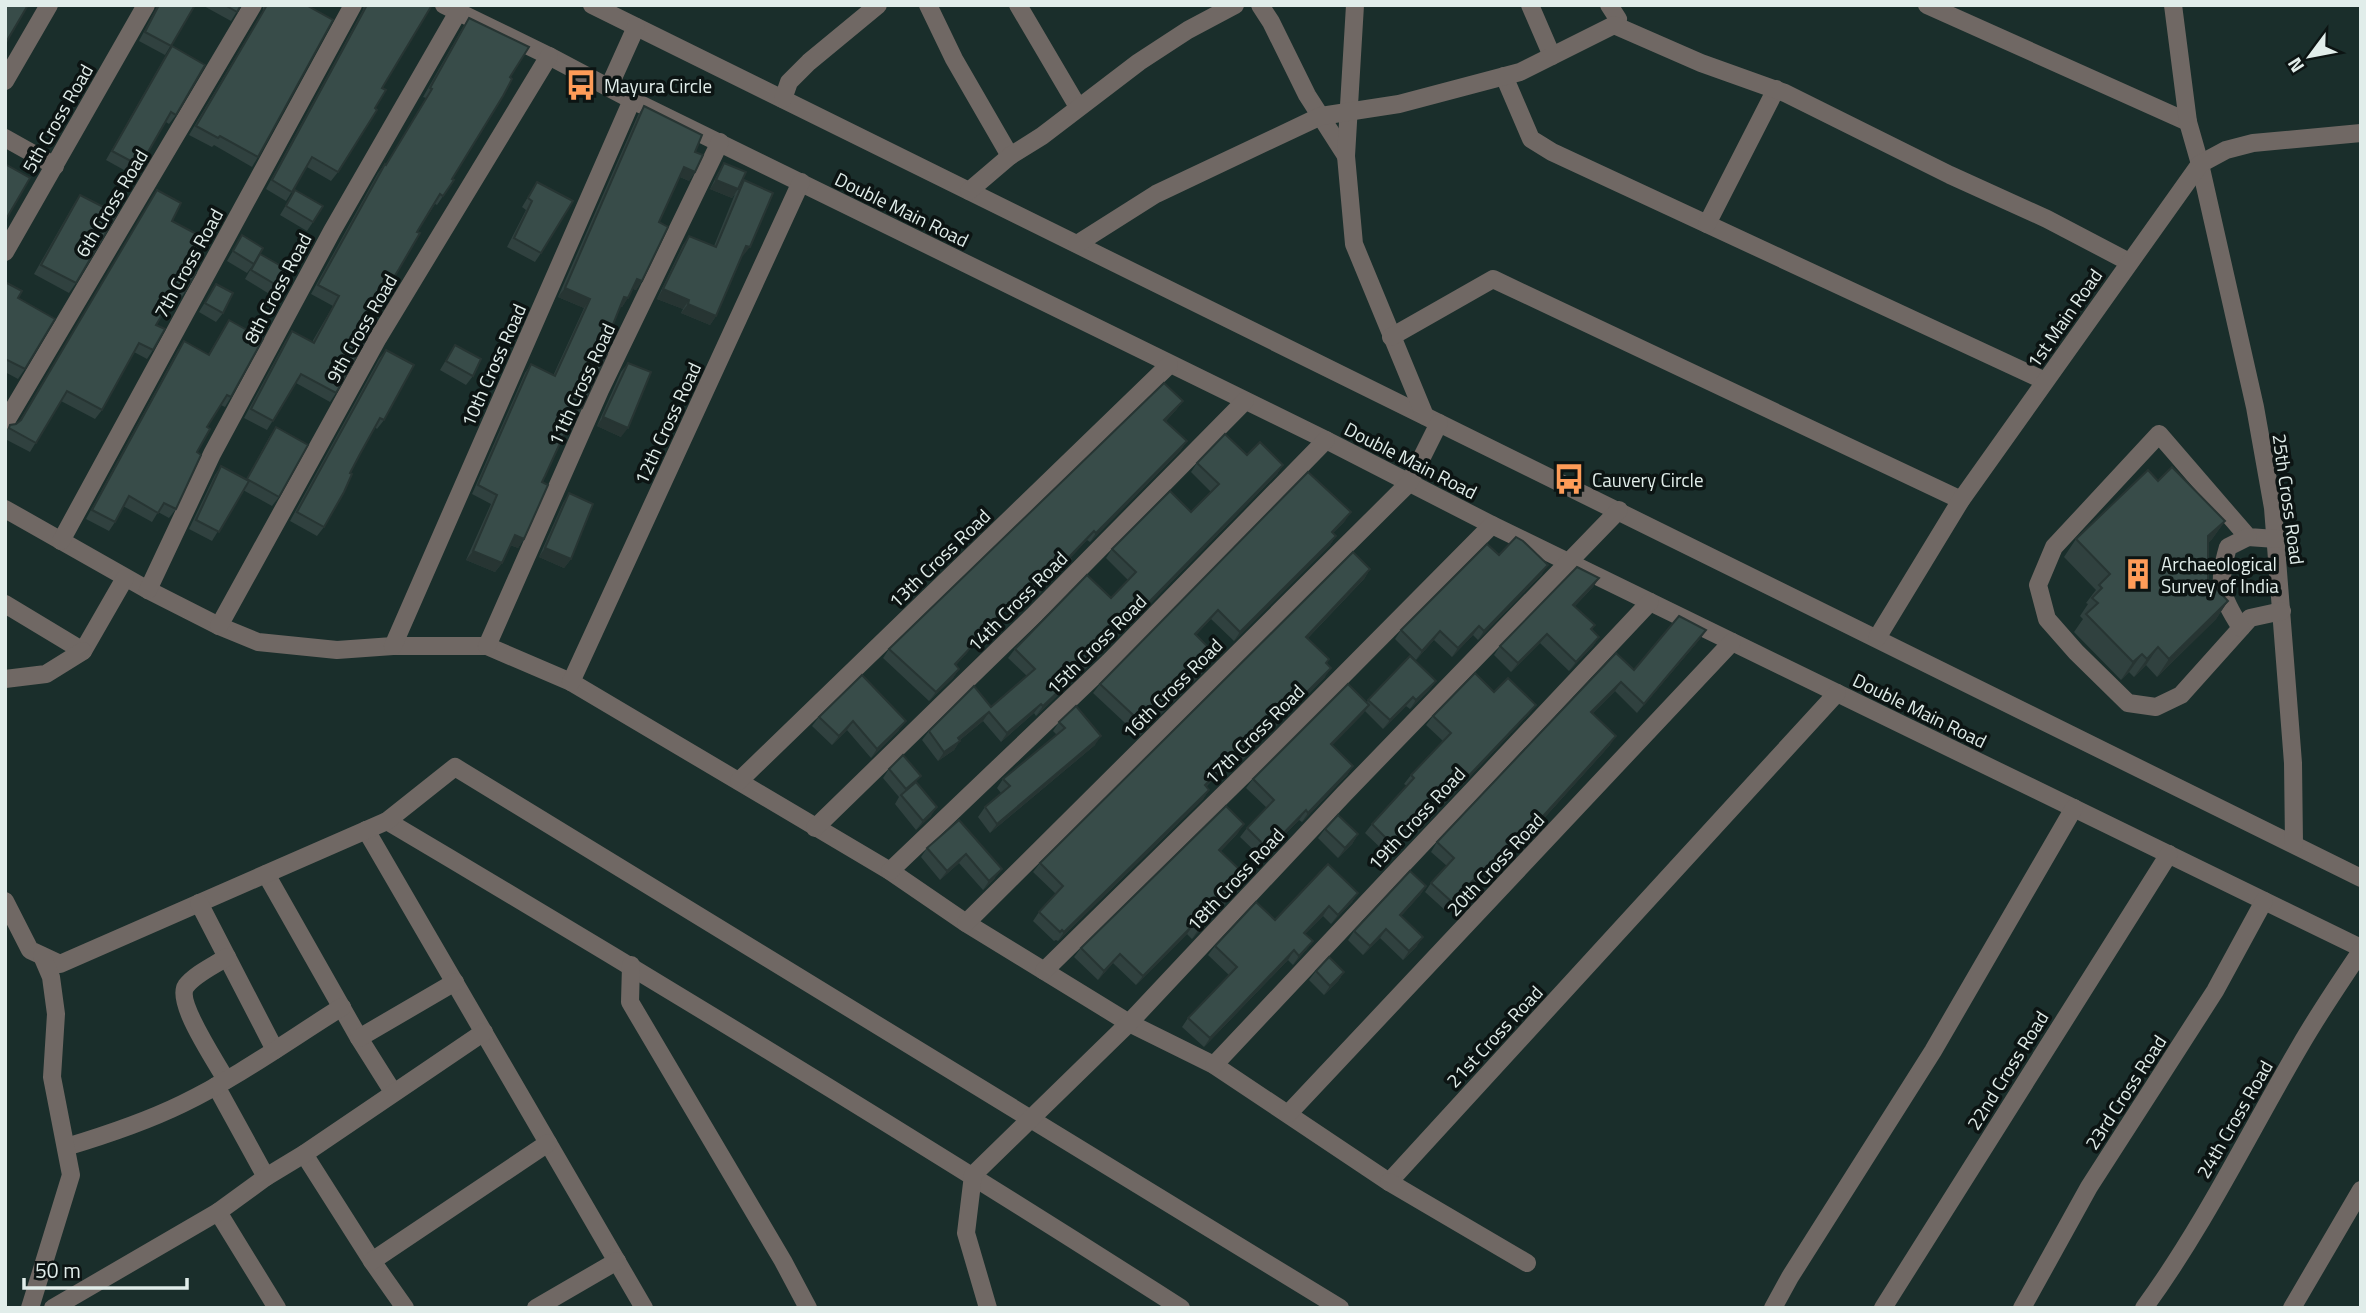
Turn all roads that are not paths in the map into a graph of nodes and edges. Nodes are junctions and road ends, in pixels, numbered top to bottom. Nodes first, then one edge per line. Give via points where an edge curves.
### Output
1 (49, 5) edge
2 (146, 5) edge
3 (253, 5) edge
4 (353, 5) edge
5 (592, 5) edge
6 (878, 5) edge
7 (928, 5) edge
8 (1018, 5) edge
9 (1235, 5) edge
10 (1260, 5) edge
11 (1355, 5) edge
12 (1530, 5) edge
13 (1609, 5) edge
14 (1927, 5) edge
15 (2173, 5) edge
16 (451, 9) edge
17 (1614, 25) junction
18 (636, 27) junction
19 (549, 56) junction
20 (1552, 56) junction
21 (1504, 76) junction
22 (5, 81) edge
23 (609, 87) junction
24 (1776, 89) junction
25 (783, 99) junction
26 (632, 100) junction
27 (1078, 107) junction
28 (1349, 113) junction
29 (1321, 116) junction
30 (2188, 122) junction
31 (2361, 133) edge
32 (5, 138) edge
33 (719, 142) junction
34 (1010, 156) junction
35 (1346, 156) junction
36 (2200, 164) junction
37 (55, 166) junction
38 (801, 182) junction
39 (969, 191) junction
40 (1707, 224) junction
41 (1077, 244) junction
42 (5, 252) edge
43 (2129, 262) junction
44 (1391, 337) junction
45 (1169, 365) junction
46 (2045, 381) junction
47 (1245, 401) junction
48 (1432, 419) junction
49 (5, 423) edge
50 (1326, 440) junction
51 (1409, 483) junction
52 (1961, 500) junction
53 (5, 509) edge
54 (1619, 510) junction
55 (1492, 525) junction
56 (2248, 537) junction
57 (2276, 539) junction
58 (61, 541) junction
59 (1569, 561) junction
60 (125, 578) junction
61 (148, 590) junction
62 (1650, 601) junction
63 (5, 604) edge
64 (2282, 611) junction
65 (219, 626) junction
66 (2241, 628) junction
67 (1877, 638) junction
68 (1732, 642) junction
69 (393, 646) junction
70 (486, 646) junction
71 (83, 651) junction
72 (5, 679) edge
73 (570, 682) junction
74 (1837, 693) junction
75 (739, 781) junction
76 (2074, 808) junction
77 (387, 821) junction
78 (815, 828) junction
79 (366, 830) junction
80 (2294, 845) junction
81 (2169, 855) junction
82 (890, 871) junction
83 (266, 874) junction
84 (2361, 878) edge
85 (5, 901) edge
86 (2264, 901) junction
87 (199, 903) junction
88 (966, 923) junction
89 (2361, 950) edge
90 (227, 957) junction
91 (631, 965) junction
92 (56, 971) junction
93 (1044, 971) junction
94 (455, 982) junction
95 (342, 1007) junction
96 (1129, 1023) junction
97 (484, 1032) junction
98 (359, 1038) junction
99 (275, 1050) junction
100 (1214, 1065) junction
101 (221, 1083) junction
102 (393, 1092) junction
103 (1288, 1114) junction
104 (1032, 1119) junction
105 (548, 1143) junction
106 (66, 1147) junction
107 (304, 1154) junction
108 (973, 1175) junction
109 (266, 1177) junction
110 (1389, 1182) junction
111 (2361, 1190) edge
112 (218, 1212) junction
113 (372, 1261) junction
114 (617, 1261) junction
115 (1527, 1263) dead end
116 (987, 1307) edge
117 (30, 1308) edge
118 (53, 1308) edge
119 (277, 1308) edge
120 (405, 1308) edge
121 (536, 1308) edge
122 (644, 1308) edge
123 (808, 1308) edge
124 (1181, 1308) edge
125 (1340, 1308) edge
126 (1773, 1308) edge
127 (1883, 1308) edge
128 (2022, 1308) edge
129 (2144, 1308) edge
130 (2291, 1308) edge

1 - 22 street
2 - 37 street, 5th Cross Road
3 - 49 street, 6th Cross Road
4 - 58 street, 7th Cross Road
5 - 18 street
6 - 25 street via 809,62 789,82
7 - 34 street
8 - 27 street
9 - 27 street via 1158,49
10 - 29 street
11 - 28 street
12 - 20 street
13 - 17 street via 1618,19
14 - 30 street
15 - 30 street, 25th Cross Road
16 - 19 street, Double Main Road
16 - 61 street, 8th Cross Road via 212,454
17 - 20 street
17 - 24 street
18 - 23 street
18 - 25 street
19 - 23 street, Double Main Road
19 - 65 street, 9th Cross Road via 378,338
20 - 21 street
21 - 28 street
21 - 40 street via 1531,139
23 - 26 street, Double Main Road
24 - 40 street
24 - 43 street
25 - 39 street
26 - 33 street, Double Main Road
26 - 69 street, 10th Cross Road
27 - 34 street
28 - 29 street
28 - 35 street
29 - 35 street
29 - 41 street via 1156,194
30 - 36 street, 25th Cross Road
31 - 36 street, 1st Main Road via 2253,143
32 - 37 street
33 - 38 street, Double Main Road
33 - 70 street, 11th Cross Road via 600,390
34 - 39 street
35 - 44 street via 1354,244
36 - 43 street, 1st Main Road
36 - 57 street, 25th Cross Road via 2255,407
37 - 42 street, 5th Cross Road
38 - 45 street, Double Main Road
38 - 73 street, 12th Cross Road
39 - 41 street
40 - 46 street
41 - 48 street
43 - 46 street, 1st Main Road
44 - 48 street
44 - 52 street via 1493,279
45 - 47 street, Double Main Road
45 - 75 street, 13th Cross Road
46 - 52 street, 1st Main Road
47 - 50 street, Double Main Road
47 - 78 street, 14th Cross Road
48 - 51 street, 16th Cross Road
48 - 54 street
50 - 51 street, Double Main Road
50 - 82 street, 15th Cross Road via 1110,662
51 - 55 street, Double Main Road
51 - 88 street, 16th Cross Road
52 - 67 street, 1st Main Road
53 - 58 street
54 - 59 street, 18th Cross Road
54 - 67 street
55 - 59 street, Double Main Road
55 - 93 street, 17th Cross Road
56 - 57 street
56 - 66 street via 2228,547 2221,570 2221,589
56 - 66 street via 2159,434 2054,547 2039,585 2047,619 2128,703 2156,707 2181,695
57 - 64 street, 25th Cross Road
58 - 60 street
59 - 62 street, Double Main Road
59 - 96 street, 18th Cross Road
60 - 61 street
60 - 71 street
61 - 65 street
62 - 68 street, Double Main Road
62 - 100 street, 19th Cross Road
63 - 71 street
64 - 66 street via 2250,618
64 - 80 street, 25th Cross Road
65 - 69 street via 257,642 337,650
67 - 80 street
68 - 74 street, Double Main Road
68 - 103 street, 20th Cross Road
69 - 70 street
70 - 73 street
71 - 72 street via 46,674
73 - 75 street
74 - 76 street, Double Main Road
74 - 110 street, 21st Cross Road
75 - 78 street
76 - 81 street, Double Main Road
76 - 126 street via 1933,1051
77 - 79 street
77 - 91 street
77 - 104 street via 455,767
78 - 82 street
79 - 83 street
79 - 94 street
80 - 84 street
81 - 86 street, Double Main Road
81 - 127 street, 22nd Cross Road
82 - 88 street
83 - 87 street
83 - 95 street
85 - 92 street via 30,950
86 - 89 street, Double Main Road
86 - 128 street, 23rd Cross Road via 2215,991 2089,1187
87 - 90 street
87 - 92 street
88 - 93 street
89 - 129 street, 24th Cross Road
90 - 99 street
90 - 101 street via 184,991
91 - 108 street
91 - 123 street via 630,1002
92 - 106 street via 52,1077
93 - 96 street
94 - 97 street
94 - 98 street
95 - 98 street
95 - 99 street
96 - 100 street
96 - 104 street, 18th Cross Road
97 - 102 street
97 - 105 street
98 - 102 street
99 - 101 street
100 - 103 street
101 - 106 street via 122,1130
101 - 109 street
102 - 107 street
103 - 110 street
104 - 108 street, 18th Cross Road
104 - 125 street
105 - 113 street
105 - 114 street
106 - 117 street via 71,1175
107 - 109 street
107 - 113 street
108 - 116 street via 966,1233
108 - 124 street
109 - 112 street
110 - 115 street
111 - 130 street
112 - 118 street
112 - 119 street
113 - 120 street
114 - 121 street
114 - 122 street

